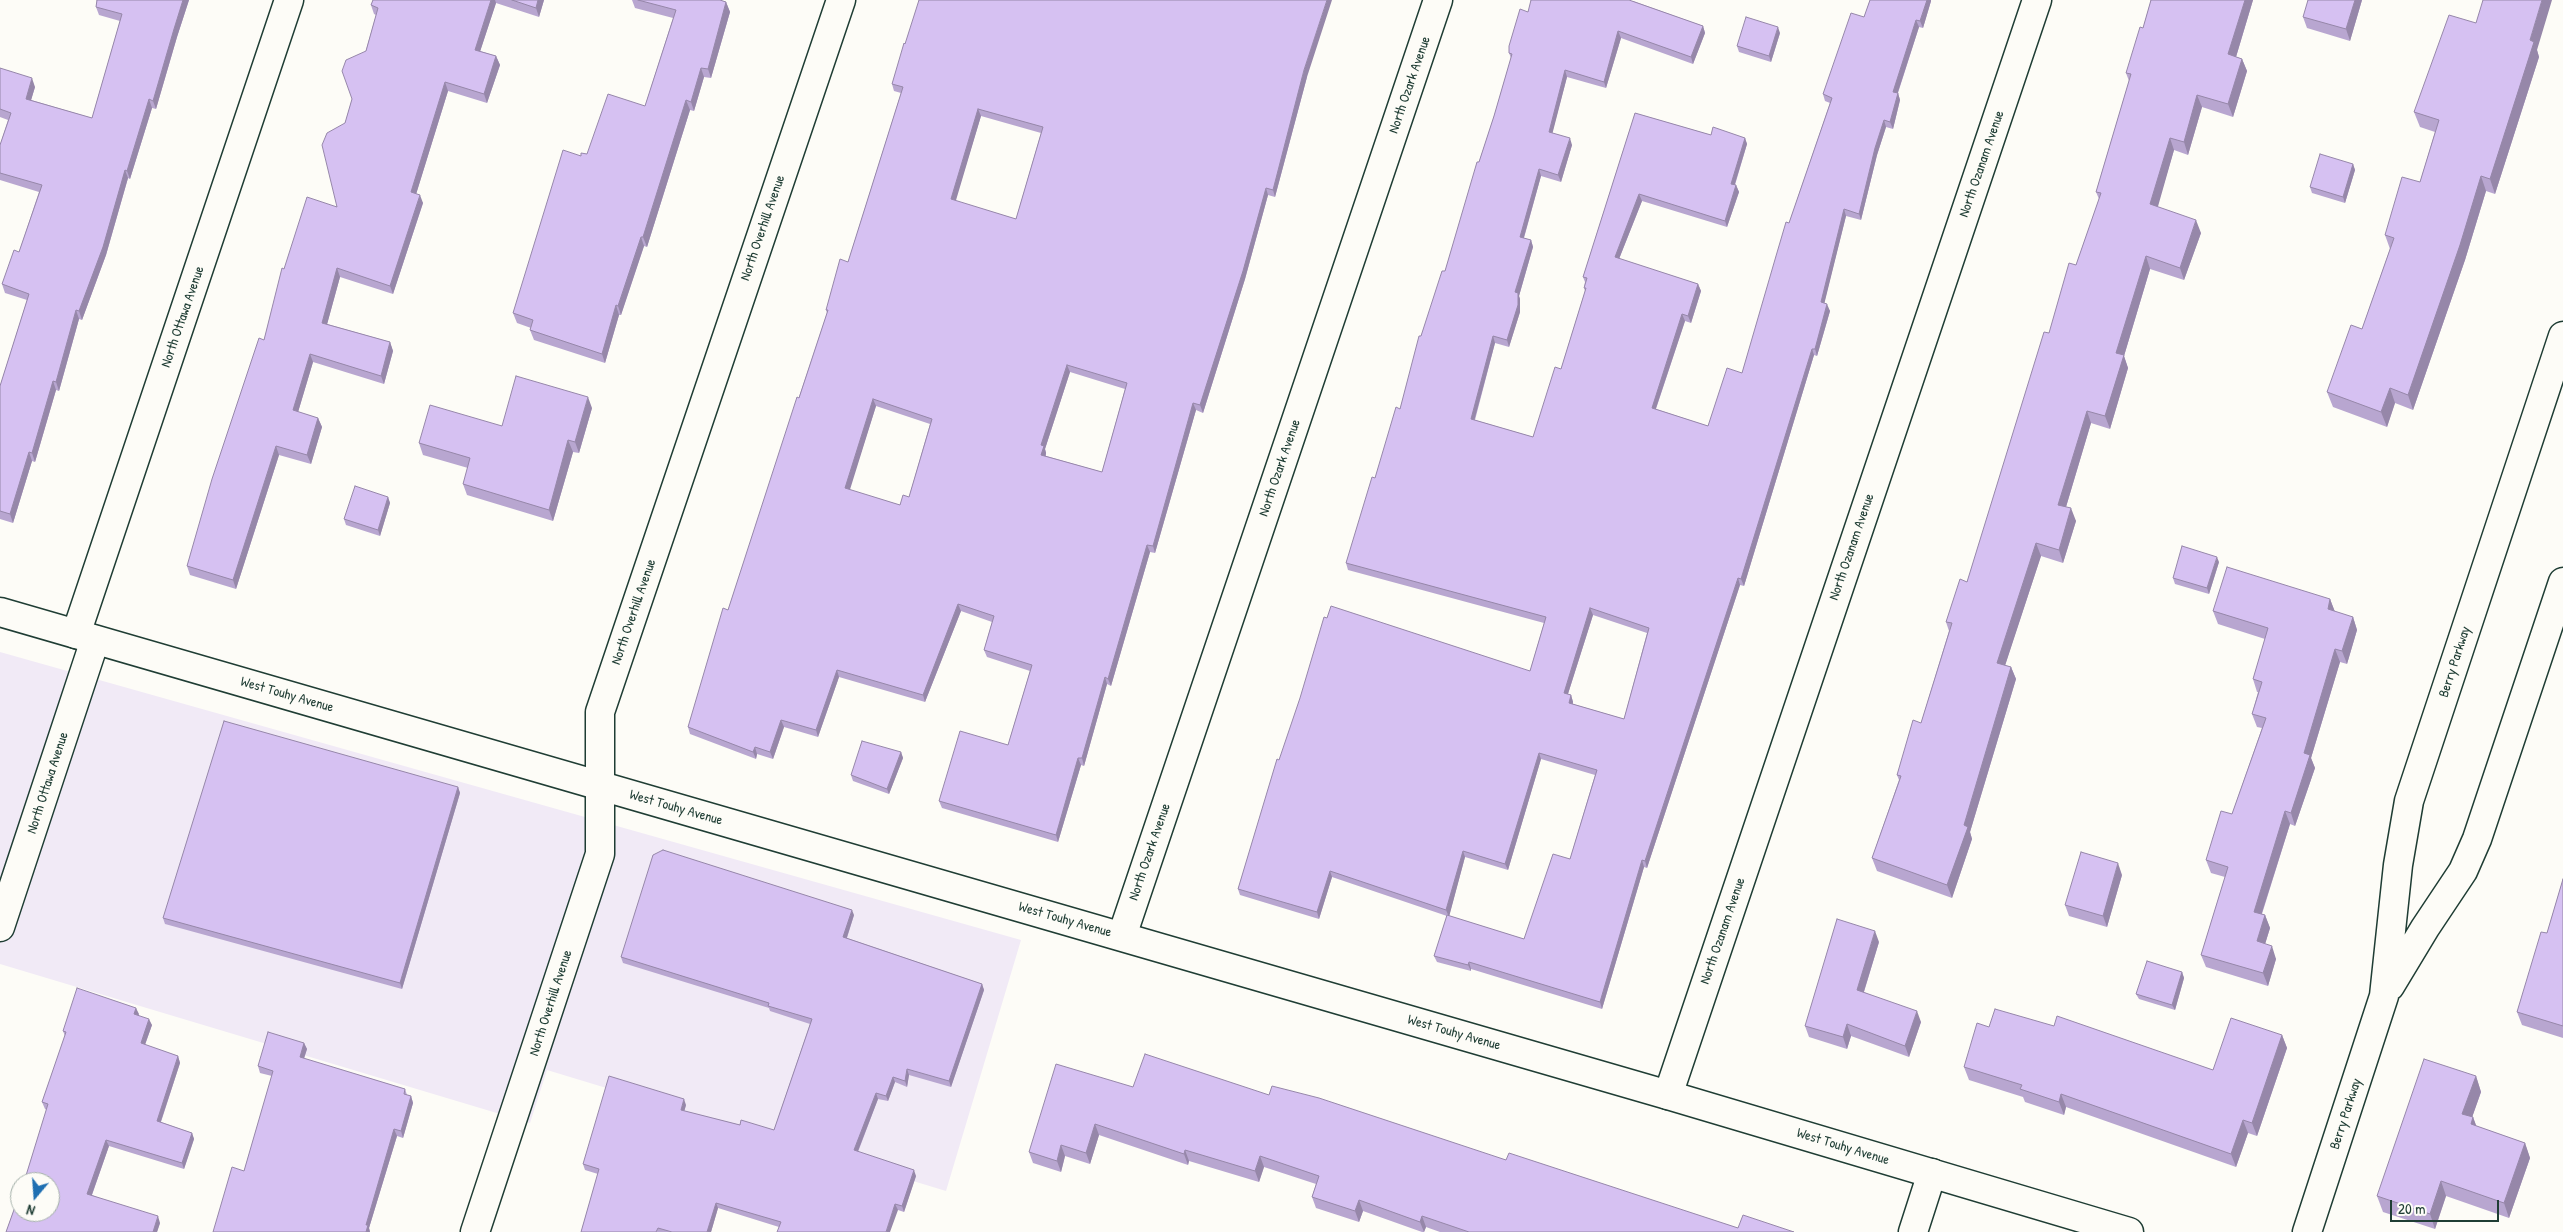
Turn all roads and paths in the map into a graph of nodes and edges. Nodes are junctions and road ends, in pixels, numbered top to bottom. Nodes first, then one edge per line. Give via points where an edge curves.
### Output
1 (289, 0) edge
2 (841, 0) edge
3 (1438, 0) edge
4 (2037, 0) edge
5 (2563, 336) edge
6 (2563, 582) edge
7 (0, 612) edge
8 (86, 637) junction
9 (600, 786) junction
10 (0, 927) edge
11 (1122, 936) junction
12 (2384, 996) junction
13 (1668, 1095) junction
14 (1932, 1173) junction
15 (475, 1232) edge
16 (1913, 1232) edge
17 (2129, 1232) edge
18 (2307, 1232) edge

1 - 8 street, North Ottawa Avenue
2 - 9 street, North Overhill Avenue via 600,712
3 - 11 street, North Ozark Avenue
4 - 13 street, North Ozanam Avenue
5 - 12 street, Berry Parkway via 2409,801 2398,865
6 - 12 street, Berry Parkway via 2474,847 2463,871 2424,928
7 - 8 street, West Touhy Avenue
8 - 9 street, West Touhy Avenue
8 - 10 street, North Ottawa Avenue
9 - 11 street, West Touhy Avenue
9 - 15 street, North Overhill Avenue via 600,854
11 - 13 street, West Touhy Avenue
12 - 18 street, Berry Parkway
13 - 14 street, West Touhy Avenue
14 - 16 street
14 - 17 street, West Touhy Avenue

